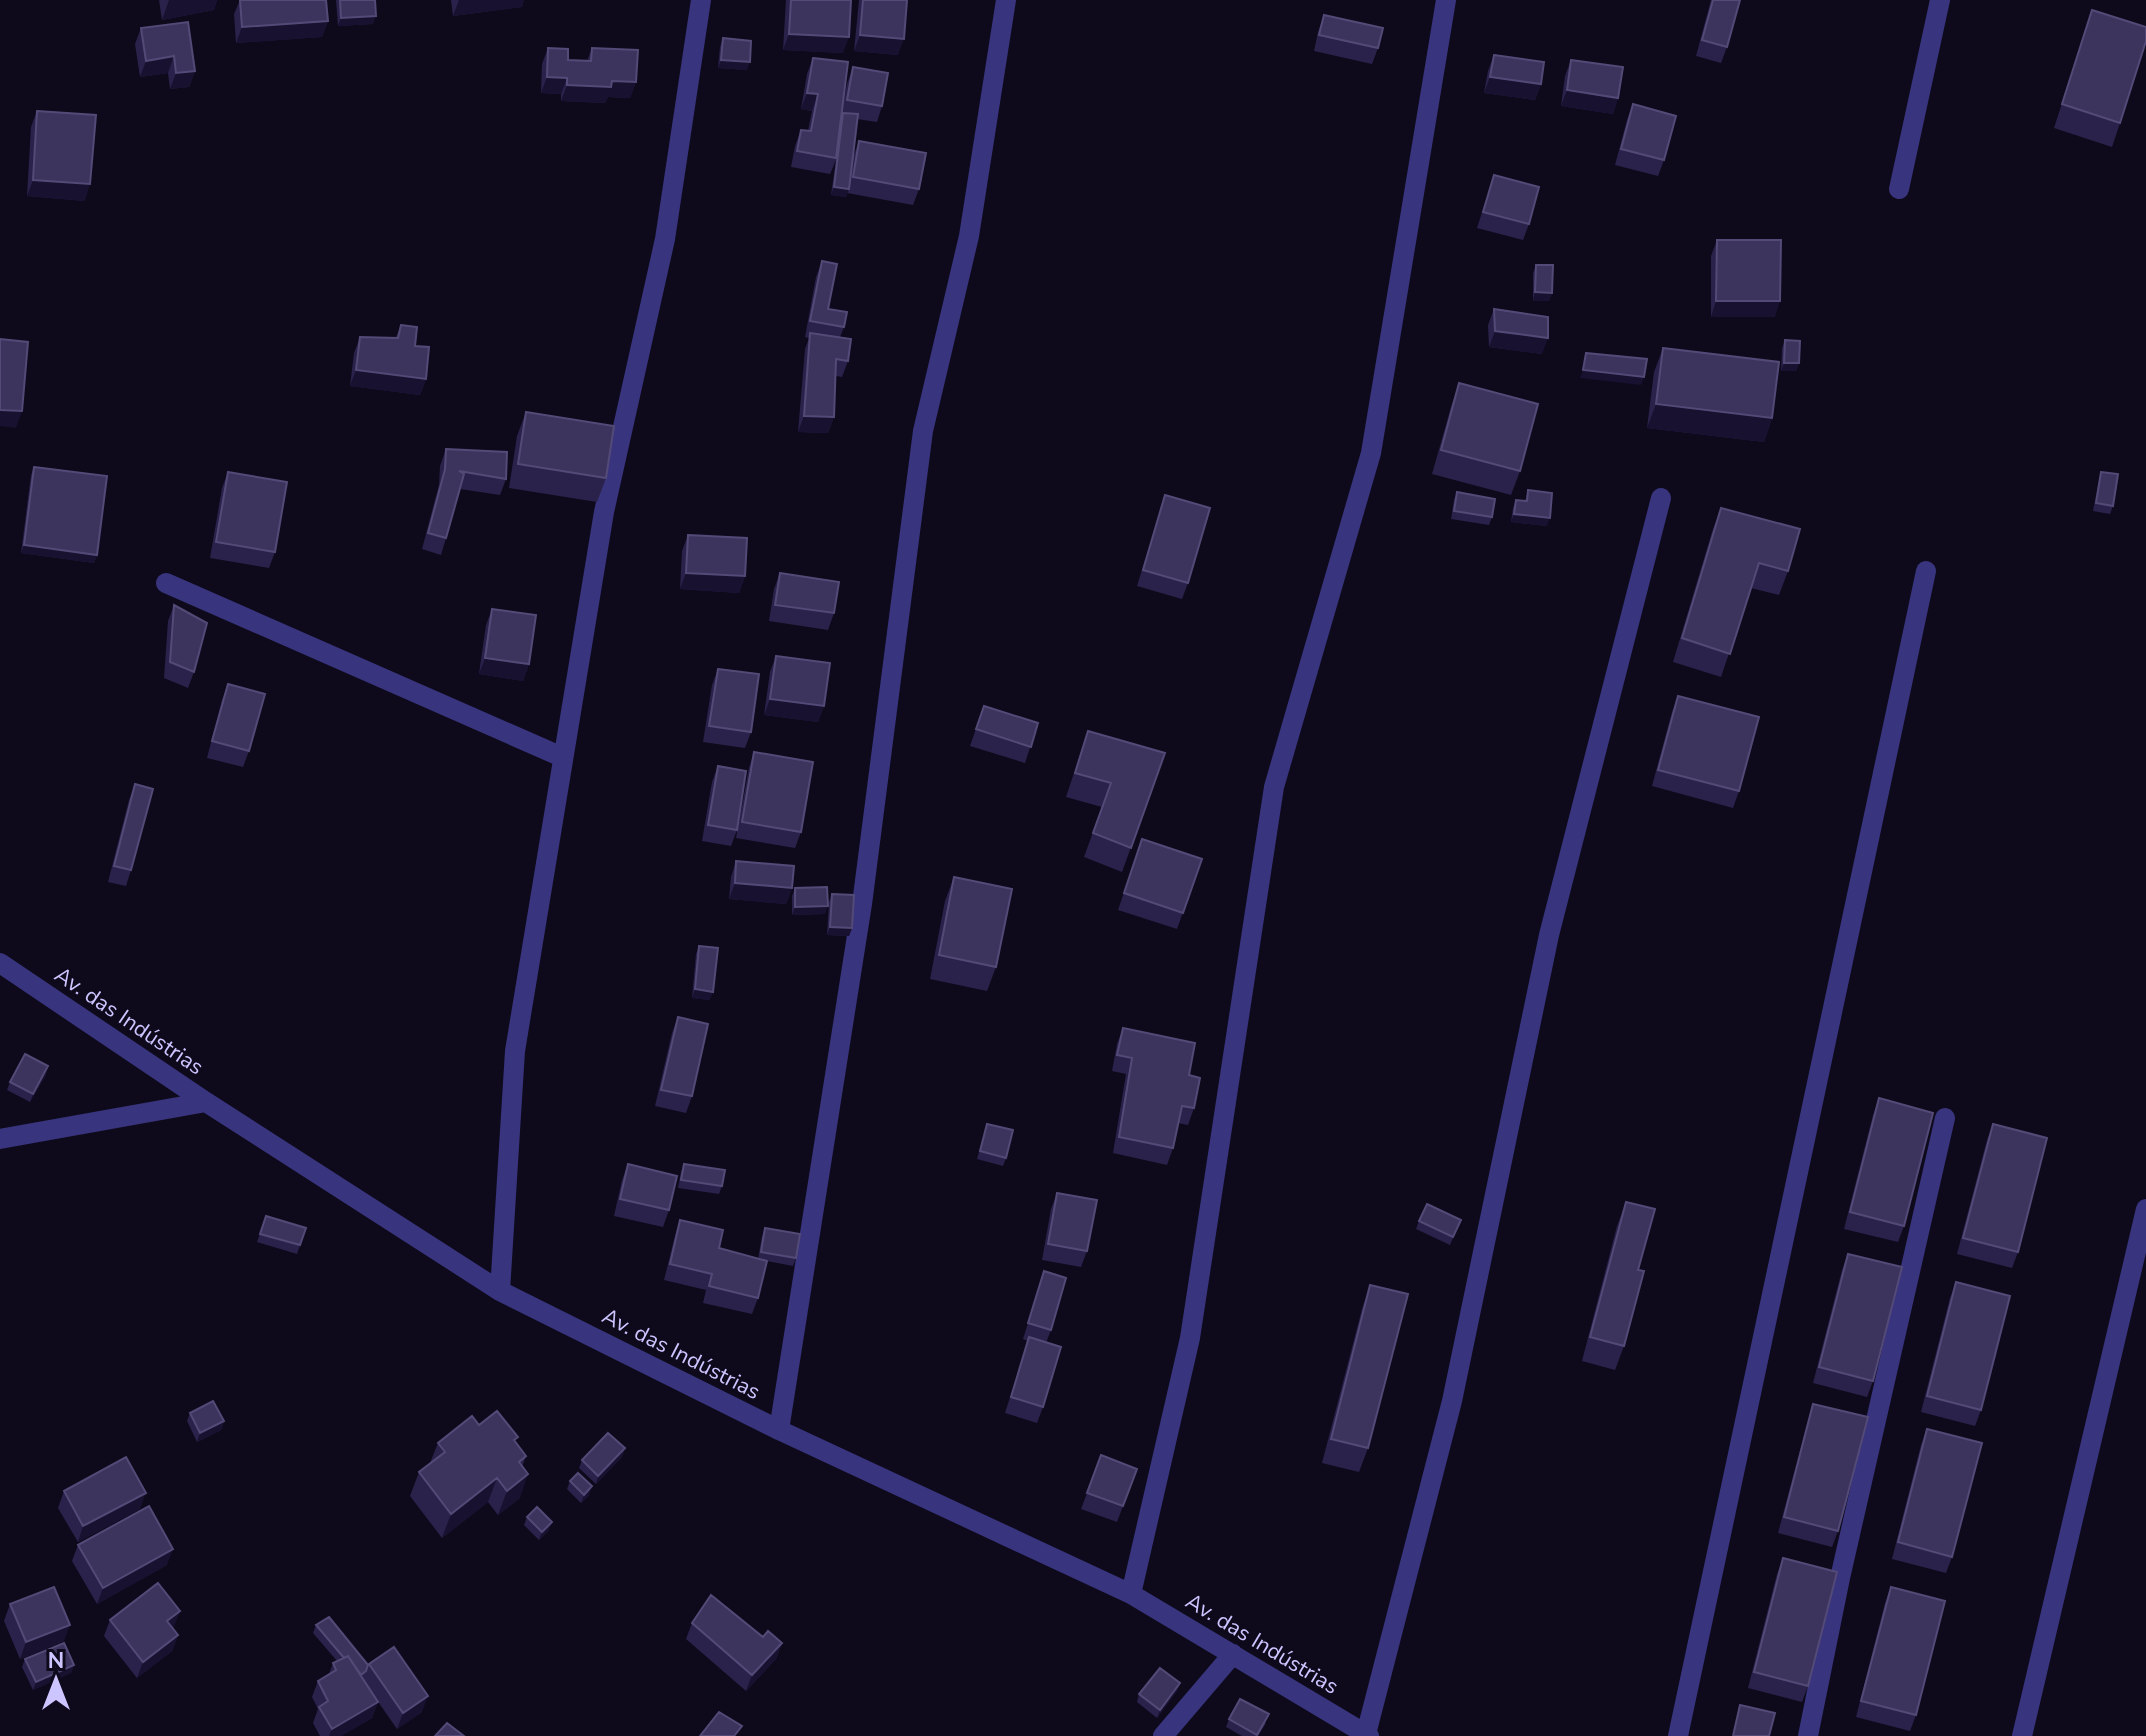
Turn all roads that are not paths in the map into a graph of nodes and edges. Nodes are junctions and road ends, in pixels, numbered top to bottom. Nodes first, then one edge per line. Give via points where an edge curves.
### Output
1 (701, 0) edge
2 (1006, 0) edge
3 (1446, 0) edge
4 (1940, 0) edge
5 (1899, 189) dead end
6 (1661, 498) dead end
7 (1926, 571) dead end
8 (166, 583) dead end
9 (562, 757) junction
10 (0, 963) edge
11 (206, 1102) junction
12 (1945, 1118) dead end
13 (0, 1139) edge
14 (2146, 1209) edge
15 (500, 1291) junction
16 (779, 1430) junction
17 (1131, 1594) junction
18 (1233, 1654) junction
19 (1367, 1735) edge
20 (1163, 1736) edge
21 (1678, 1736) edge
22 (1808, 1736) edge
23 (2022, 1736) edge

1 - 9 street via 665,239 604,512
2 - 16 street via 969,236 923,431 862,904
3 - 17 street via 1371,453 1274,787 1190,1338
4 - 5 street
6 - 19 street via 1549,935 1452,1401
7 - 21 street
8 - 9 street
9 - 15 street via 515,1051
10 - 11 street, Av. das Indústrias
11 - 13 street
11 - 15 street, Av. das Indústrias
12 - 22 street
14 - 23 street
15 - 16 street, Av. das Indústrias
16 - 17 street, Av. das Indústrias
17 - 18 street, Av. das Indústrias
18 - 19 street, Av. das Indústrias
18 - 20 street

